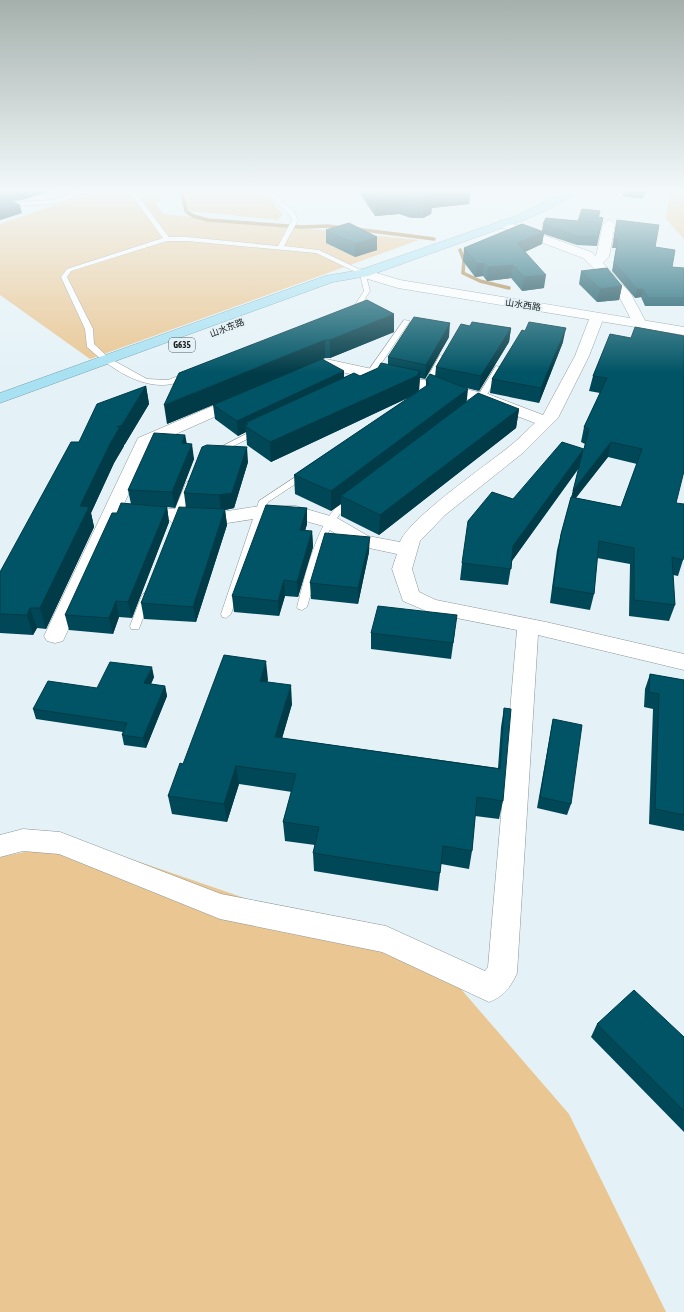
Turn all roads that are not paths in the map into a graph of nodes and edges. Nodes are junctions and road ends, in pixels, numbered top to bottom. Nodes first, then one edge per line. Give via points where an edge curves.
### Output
1 (132, 250) edge
2 (307, 250) edge
3 (428, 250) edge
4 (574, 250) edge
5 (604, 250) edge
6 (596, 262) junction
7 (363, 273) junction
8 (597, 317) junction
9 (406, 321) dead end
10 (640, 324) junction
11 (684, 331) edge
12 (449, 348) edge
13 (106, 360) junction
14 (502, 362) edge
15 (121, 368) junction
16 (370, 373) junction
17 (290, 379) edge
18 (357, 385) edge
19 (424, 391) junction
20 (59, 392) dead end
21 (254, 394) edge
22 (482, 397) junction
23 (0, 398) edge
24 (470, 410) edge
25 (545, 421) junction
26 (270, 426) edge
27 (206, 456) edge
28 (316, 466) edge
29 (194, 473) edge
30 (360, 494) edge
31 (112, 511) junction
32 (260, 512) junction
33 (175, 522) junction
34 (330, 522) junction
35 (408, 550) junction
36 (149, 589) edge
37 (302, 607) dead end
38 (226, 614) dead end
39 (135, 626) dead end
40 (528, 626) junction
41 (55, 636) dead end
42 (684, 662) edge
43 (0, 846) edge

1 - 13 lane via 69,270 64,277 89,329 90,345
2 - 7 lane via 317,251
3 - 7 highway, 山水东路
4 - 6 street
5 - 6 street via 603,257
6 - 10 street via 626,297
7 - 8 street, 山水西路 via 398,284
7 - 13 highway, 山水东路 / G635 via 330,279
7 - 15 highway, 山水东路 / G635 via 345,284
7 - 15 lane via 367,291 356,309 342,315 169,382 145,381
8 - 10 street, 山水西路
8 - 25 street via 582,356 552,415
9 - 16 lane
10 - 11 street, 山水西路
12 - 19 lane
13 - 15 lane
13 - 23 highway, 山水东路 / G635
14 - 22 lane
15 - 20 highway, 山水东路 / G635
16 - 17 street via 326,364
16 - 18 lane
16 - 19 street
19 - 22 street
21 - 31 street via 144,442
22 - 24 lane
22 - 25 street
25 - 35 street via 518,448 438,511 411,539
26 - 27 lane
28 - 32 lane via 264,501
29 - 33 lane
30 - 34 lane via 336,513
31 - 33 street
31 - 41 street
32 - 33 street
32 - 34 street via 296,512
32 - 38 lane
34 - 35 street via 362,541
34 - 37 lane via 324,533
35 - 40 street via 402,569 410,596 431,606
36 - 39 lane
40 - 42 street
40 - 43 street via 502,973 489,988 386,939 220,906 60,843 23,840

